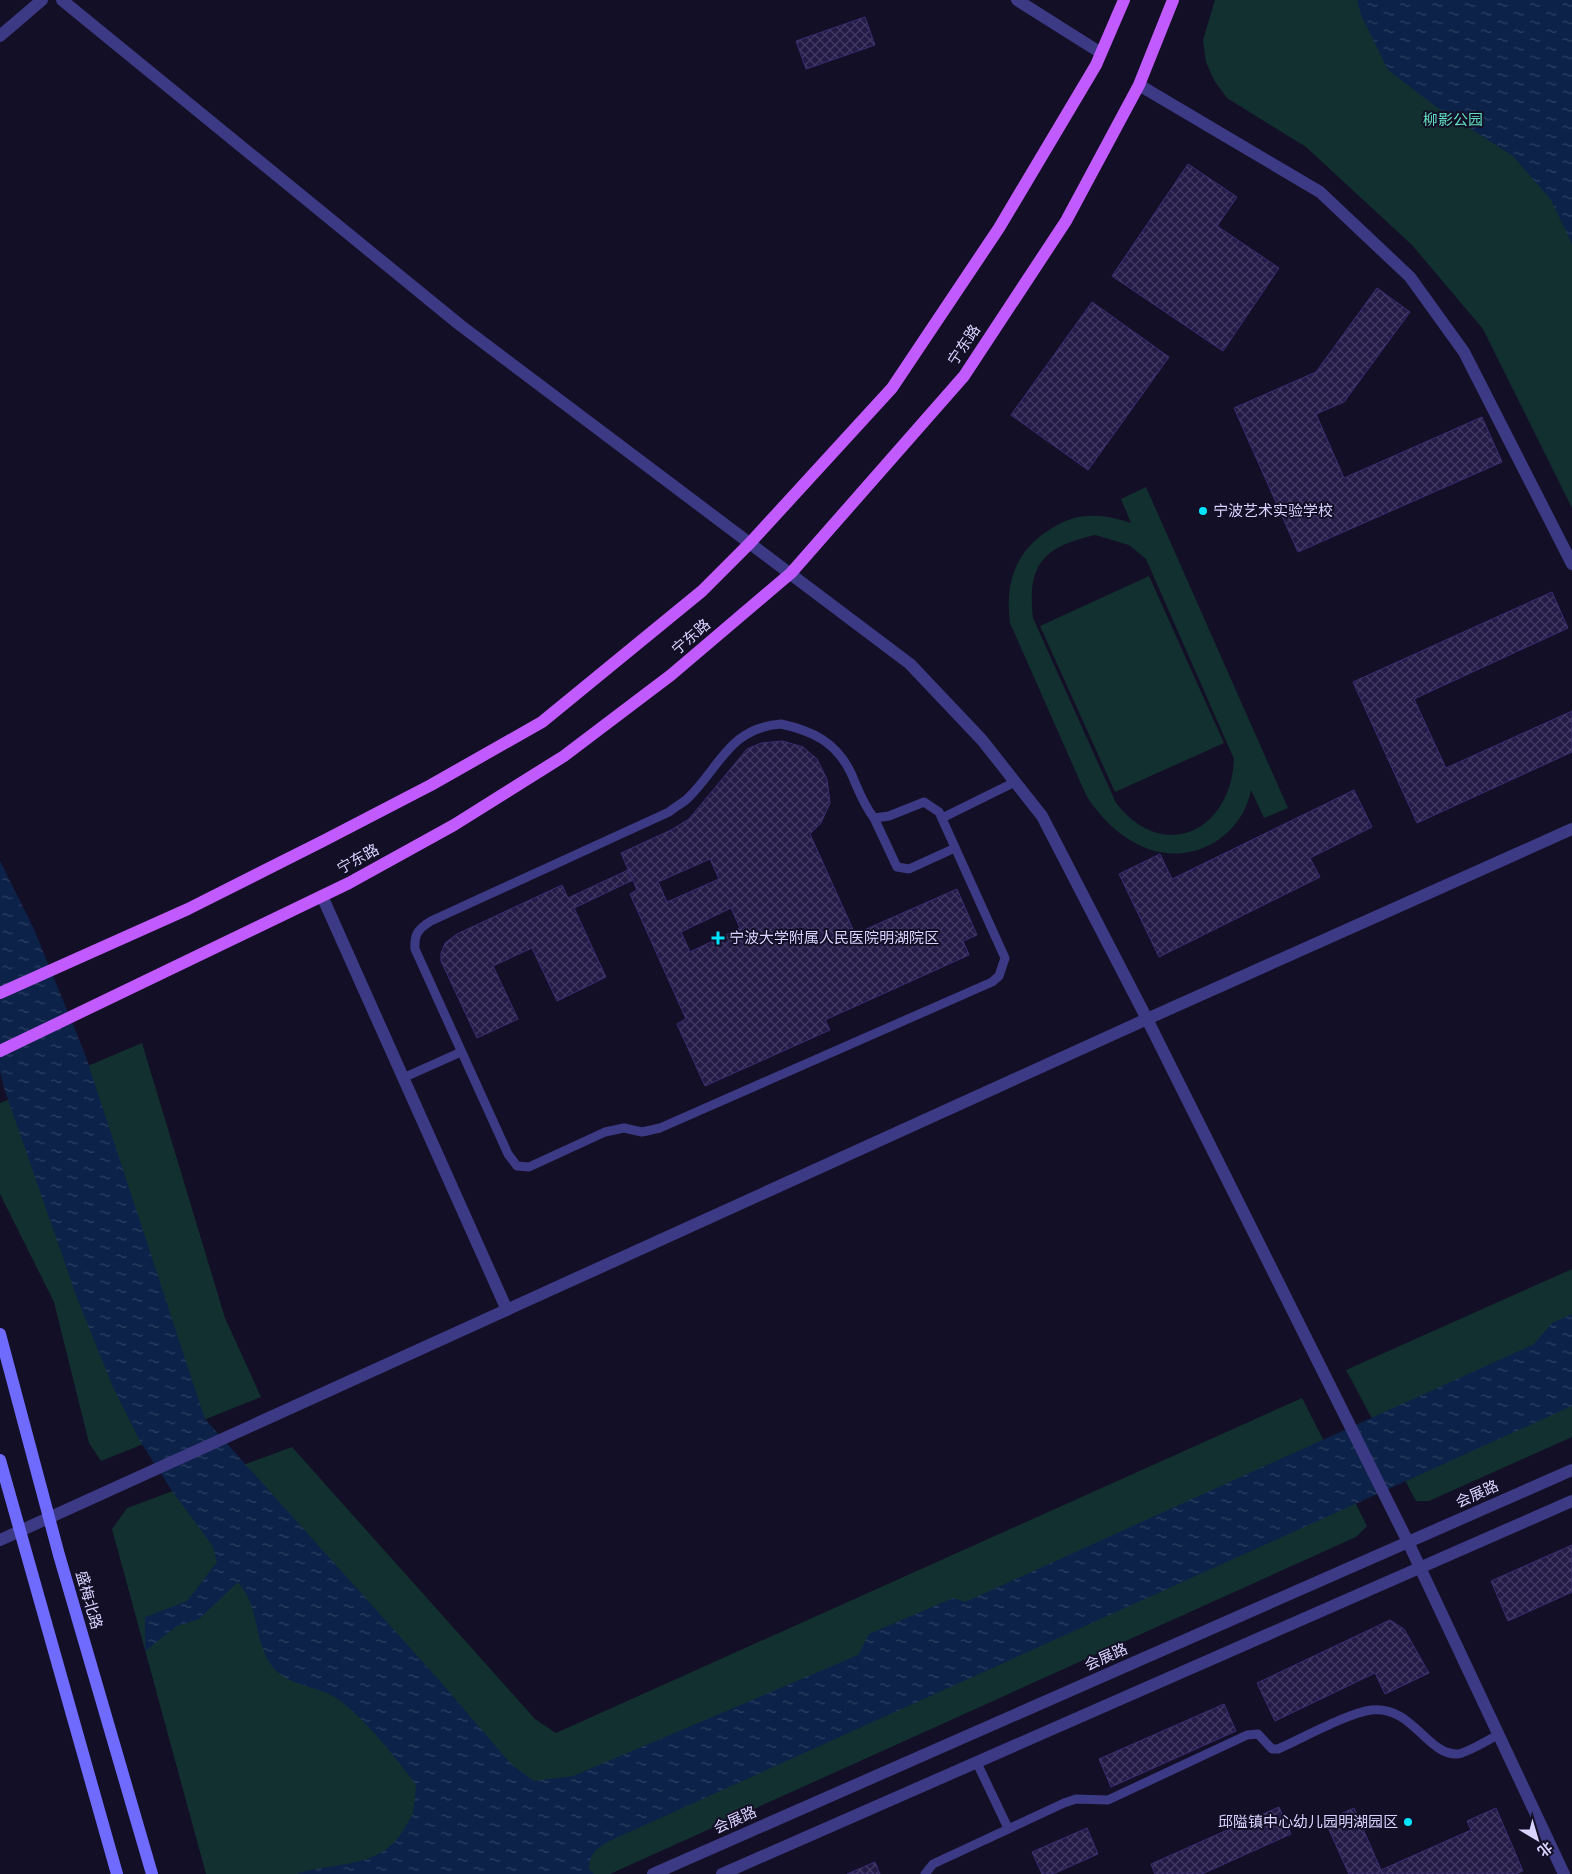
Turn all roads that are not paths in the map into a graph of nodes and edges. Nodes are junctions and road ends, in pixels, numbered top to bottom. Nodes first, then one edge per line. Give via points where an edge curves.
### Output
1 (42, 0) edge
2 (62, 0) edge
3 (1017, 0) edge
4 (1124, 0) edge
5 (1173, 0) edge
6 (0, 36) edge
7 (1101, 53) junction
8 (1139, 85) junction
9 (750, 543) junction
10 (1572, 564) edge
11 (791, 573) junction
12 (1015, 782) junction
13 (874, 818) junction
14 (942, 818) junction
15 (1572, 829) edge
16 (956, 848) junction
17 (322, 896) junction
18 (0, 993) edge
19 (1147, 1019) junction
20 (0, 1051) edge
21 (461, 1052) junction
22 (403, 1078) junction
23 (507, 1310) junction
24 (0, 1334) edge
25 (0, 1460) edge
26 (1572, 1470) edge
27 (1572, 1501) edge
28 (50, 1518) junction
29 (21, 1531) junction
30 (0, 1540) edge
31 (1408, 1542) junction
32 (1420, 1569) junction
33 (1498, 1735) junction
34 (977, 1762) junction
35 (1008, 1828) junction
36 (118, 1874) edge
37 (152, 1874) edge
38 (653, 1874) edge
39 (722, 1874) edge
40 (925, 1874) edge
41 (1564, 1874) edge

1 - 6 street
2 - 9 street via 460,325
3 - 7 street
4 - 7 main road, 宁东路
5 - 8 main road, 宁东路
7 - 9 main road, 宁东路 via 999,228 892,388
8 - 10 street via 1320,192 1410,277 1464,352
8 - 11 main road, 宁东路 via 1066,221 964,376
9 - 11 street
9 - 18 main road, 宁东路 via 702,591 542,722 317,845 188,909
11 - 12 street via 910,664 982,740
11 - 17 main road, 宁东路 via 671,676 564,756 454,825
12 - 14 lane
12 - 19 street via 1042,816
13 - 14 lane via 889,816 924,802
13 - 16 lane via 897,867 909,869
13 - 21 lane via 850,771 829,743 807,730 780,724 764,725 744,734 721,755 688,798 669,812 420,928 414,937 415,949
14 - 16 lane
15 - 19 street
16 - 21 lane via 1005,958 999,976 992,982 660,1128 642,1132 624,1128 605,1132 529,1167 517,1166 508,1154
17 - 20 main road, 宁东路
17 - 22 street
19 - 23 street
19 - 31 street
21 - 22 lane
22 - 23 street
23 - 28 street
24 - 28 main road, 盛梅北路
25 - 29 main road
26 - 31 street, 会展路
27 - 32 street
28 - 29 street
28 - 37 main road, 盛梅北路
29 - 30 street
29 - 36 main road
31 - 32 street
31 - 38 street, 会展路
32 - 33 street
32 - 34 street
33 - 35 lane via 1458,1755 1444,1752 1415,1726 1393,1713 1371,1710 1278,1749 1272,1749 1258,1734 1247,1735 1108,1800 1076,1799
33 - 41 street
34 - 35 lane
34 - 39 street
35 - 40 lane via 933,1864

